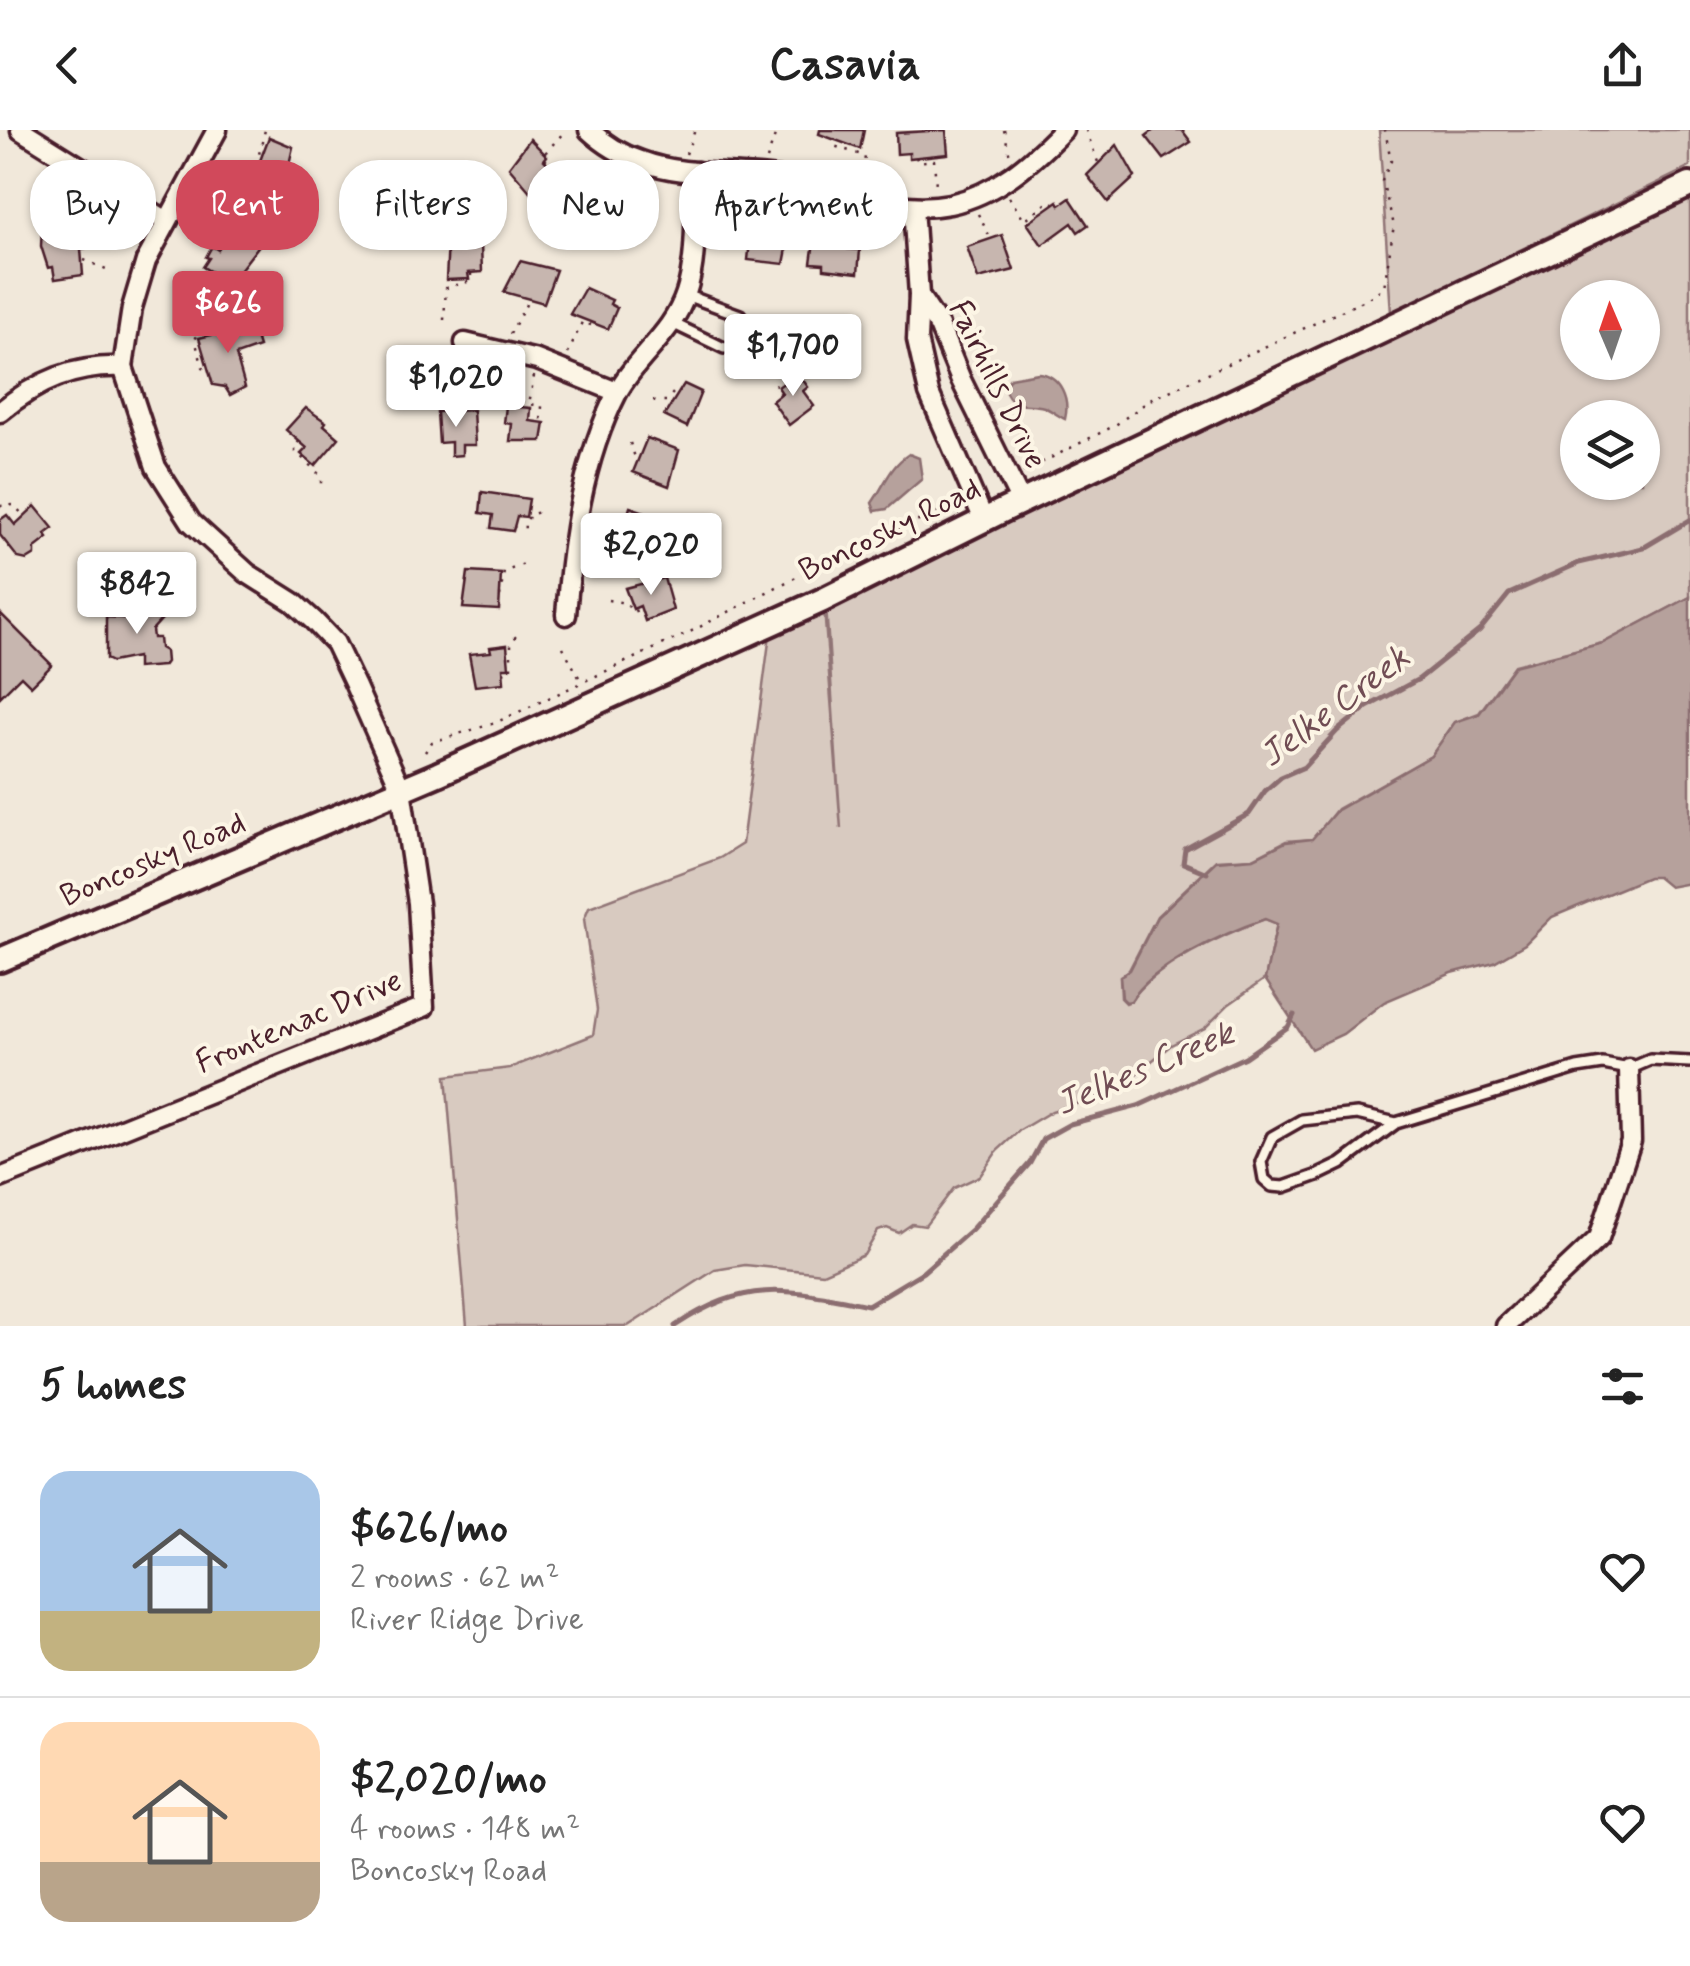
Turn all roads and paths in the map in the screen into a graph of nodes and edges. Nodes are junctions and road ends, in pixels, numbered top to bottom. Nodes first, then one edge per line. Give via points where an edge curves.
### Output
1 (21, 130) edge
2 (217, 130) edge
3 (265, 130) edge
4 (589, 130) edge
5 (695, 130) edge
6 (783, 130) edge
7 (1004, 130) edge
8 (1063, 130) edge
9 (1086, 130) edge
10 (565, 131) edge
11 (834, 138) dead end
12 (686, 156) dead end
13 (916, 157) dead end
14 (1010, 158) dead end
15 (258, 160) edge
16 (546, 160) edge
17 (767, 160) edge
18 (865, 160) edge
19 (1099, 165) dead end
20 (679, 169) edge
21 (1690, 184) edge
22 (936, 188) dead end
23 (1008, 196) dead end
24 (1054, 204) dead end
25 (908, 206) edge
26 (913, 207) junction
27 (976, 210) dead end
28 (165, 220) junction
29 (991, 239) dead end
30 (690, 250) edge
31 (84, 260) dead end
32 (106, 269) dead end
33 (471, 273) dead end
34 (686, 295) junction
35 (919, 295) junction
36 (530, 297) dead end
37 (204, 316) dead end
38 (444, 320) dead end
39 (596, 323) dead end
40 (672, 323) junction
41 (795, 325) dead end
42 (510, 336) dead end
43 (809, 340) dead end
44 (465, 344) dead end
45 (568, 354) dead end
46 (123, 367) junction
47 (781, 367) dead end
48 (209, 369) dead end
49 (534, 375) dead end
50 (457, 377) dead end
51 (618, 392) junction
52 (679, 394) dead end
53 (780, 394) dead end
54 (653, 401) dead end
55 (461, 410) dead end
56 (0, 412) edge
57 (540, 422) dead end
58 (299, 442) dead end
59 (630, 443) dead end
60 (637, 463) dead end
61 (321, 488) dead end
62 (1021, 502) junction
63 (0, 506) edge
64 (543, 511) dead end
65 (610, 513) dead end
66 (24, 515) dead end
67 (984, 520) junction
68 (513, 527) dead end
69 (621, 538) dead end
70 (524, 564) dead end
71 (126, 592) dead end
72 (500, 596) dead end
73 (608, 600) dead end
74 (641, 609) dead end
75 (566, 616) dead end
76 (124, 620) dead end
77 (519, 634) dead end
78 (562, 647) dead end
79 (503, 673) dead end
80 (582, 682) dead end
81 (451, 735) dead end
82 (425, 752) dead end
83 (402, 789) junction
84 (0, 960) edge
85 (1690, 1062) edge
86 (1629, 1069) junction
87 (1396, 1123) junction
88 (0, 1178) edge
89 (1506, 1326) edge

1 - 28 street
2 - 28 street
3 - 15 path
4 - 20 street via 641,162
5 - 12 path
6 - 17 path
7 - 14 path
8 - 26 street via 1038,156 980,195
9 - 19 path
10 - 16 path
11 - 18 path via 834,146
13 - 22 path via 934,160
21 - 62 street, Boncosky Road
23 - 24 path via 1024,220
25 - 26 street
26 - 35 street, Fairhills Drive
27 - 29 path
28 - 46 street via 137,286
30 - 34 street
31 - 32 path
33 - 38 path via 471,281 446,288
34 - 40 street
34 - 40 lane via 740,315 751,334 746,345 724,348
35 - 62 street, Fairhills Drive
35 - 67 street, Fairhills Drive via 917,340 929,394
36 - 42 path
37 - 48 path via 194,340
39 - 45 path via 582,322
40 - 51 street
41 - 43 path
44 - 51 street via 537,360
46 - 56 street via 72,370
46 - 83 street via 167,488 226,557 294,602 334,642
47 - 53 path via 775,387
49 - 57 path via 529,404 542,406
50 - 55 path
51 - 75 street via 574,526
52 - 54 path
58 - 61 path via 294,450 322,476
59 - 60 path
62 - 67 street, Boncosky Road
63 - 66 path
64 - 68 path via 529,515 526,527
65 - 69 path
67 - 83 street, Boncosky Road via 823,600
70 - 72 path via 504,572
71 - 76 path
73 - 74 path via 626,603 632,612
77 - 79 path via 511,641 511,670
78 - 80 path
81 - 82 path
83 - 84 street, Boncosky Road
83 - 88 street, Frontenac Drive via 424,1007
85 - 86 lane via 1650,1060
86 - 87 lane via 1578,1068
86 - 89 street via 1631,1141 1599,1238
87 - 87 lane via 1334,1114 1287,1126 1264,1151 1264,1179 1284,1187 1318,1175

